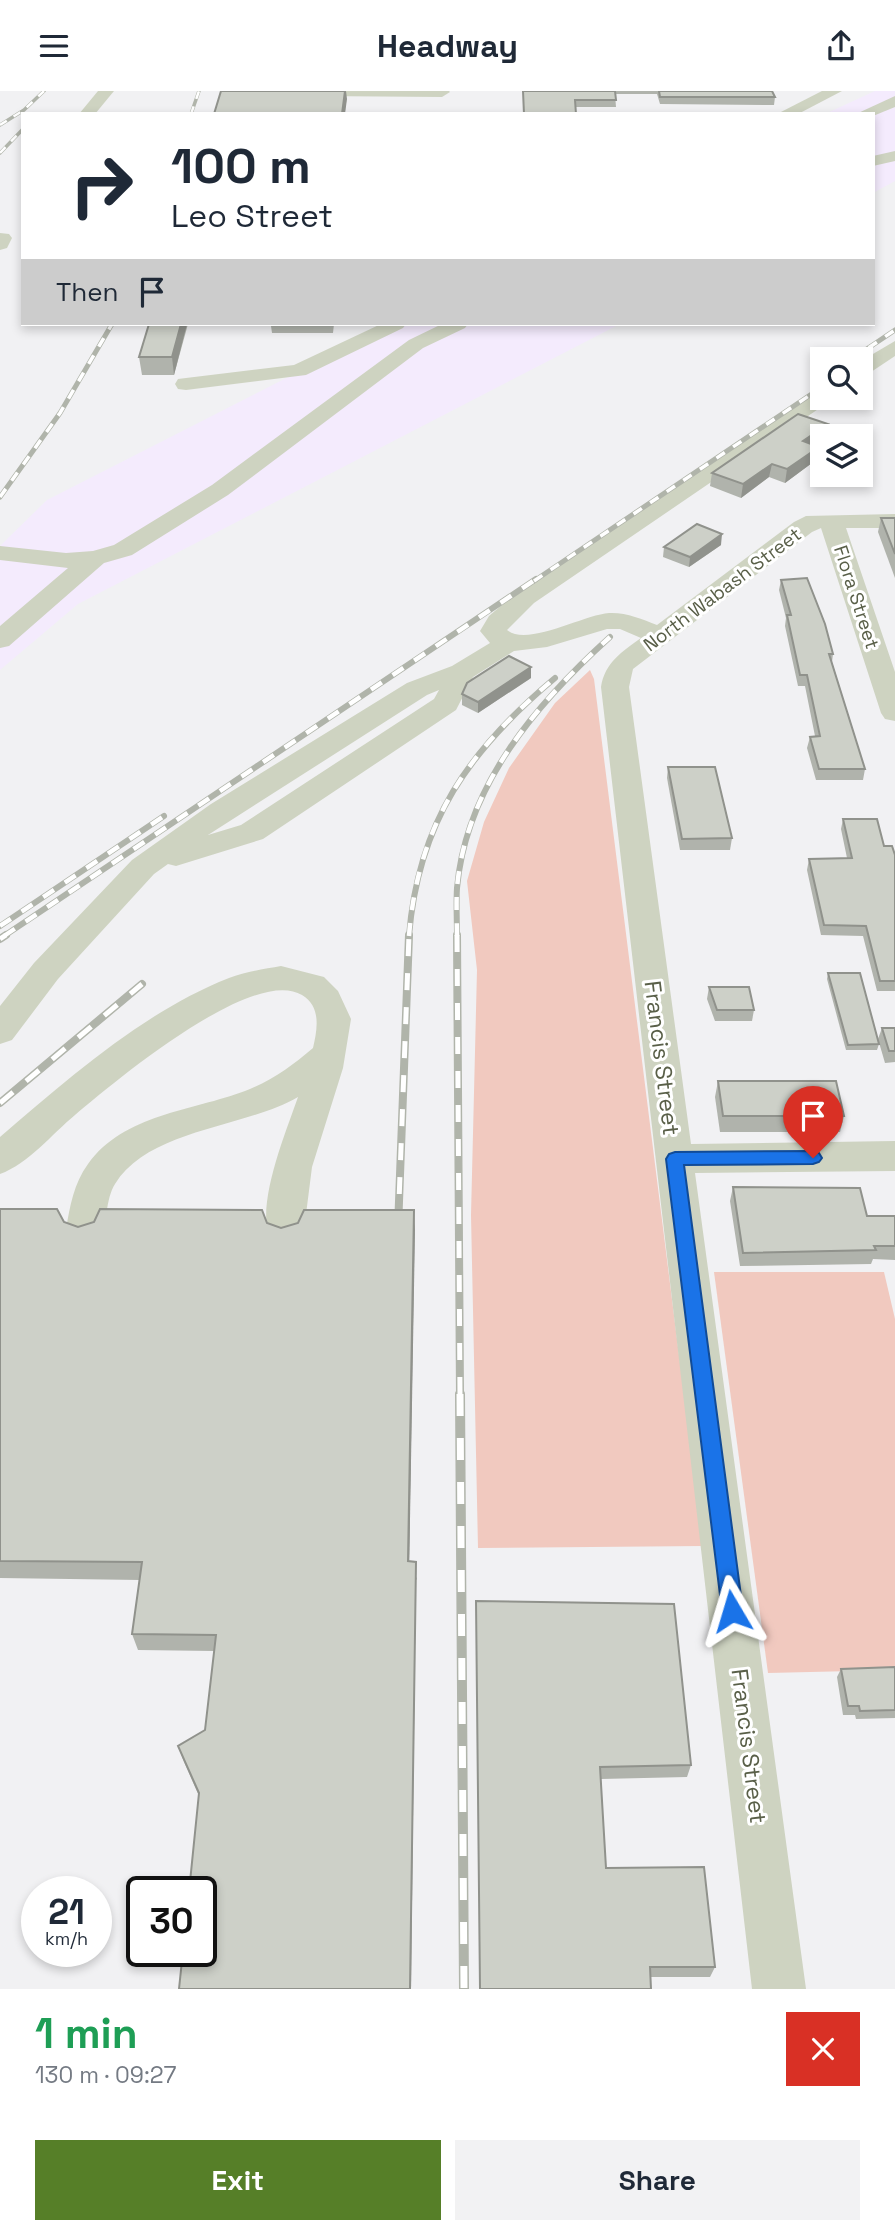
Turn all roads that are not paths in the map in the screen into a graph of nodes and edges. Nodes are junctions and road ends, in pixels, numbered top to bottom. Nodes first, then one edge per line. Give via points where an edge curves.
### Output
1 (106, 91) edge
2 (316, 91) edge
3 (790, 91) edge
4 (834, 91) edge
5 (442, 95) edge
6 (895, 101) edge
7 (791, 111) edge
8 (89, 112) edge
9 (869, 112) edge
10 (895, 156) edge
11 (875, 161) edge
12 (392, 326) edge
13 (454, 326) edge
14 (895, 347) edge
15 (873, 362) edge
16 (186, 384) dead end
17 (810, 404) edge
18 (831, 521) junction
19 (895, 521) edge
20 (0, 553) edge
21 (95, 558) junction
22 (659, 636) junction
23 (0, 640) edge
24 (510, 642) junction
25 (619, 670) joint
26 (895, 713) edge
27 (0, 1031) edge
28 (327, 1056) junction
29 (895, 1156) edge
30 (0, 1159) edge
31 (675, 1159) junction
32 (85, 1229) edge
33 (285, 1230) edge
34 (779, 1989) edge

1 - 8 street
2 - 5 street
3 - 7 street
4 - 7 street
6 - 9 street
10 - 11 street
12 - 16 street via 299,371
13 - 21 street via 416,344 220,490 123,549
14 - 15 street
17 - 24 street via 525,597 493,631
18 - 19 street, North Wabash Street
18 - 22 street, North Wabash Street via 803,527
18 - 26 street, Flora Street
20 - 21 street via 66,561
21 - 23 street
22 - 24 street via 609,620 537,642
22 - 25 street, North Wabash Street
24 - 27 street via 462,672 417,689 222,811 143,867 46,971
25 - 31 street, Francis Street via 615,687
28 - 30 street via 334,1021 323,993 290,977 249,982 167,1025 62,1104
28 - 32 street via 304,1077 258,1102 167,1129 118,1157 95,1184
28 - 33 street via 292,1170
29 - 31 street
31 - 34 street, Francis Street

